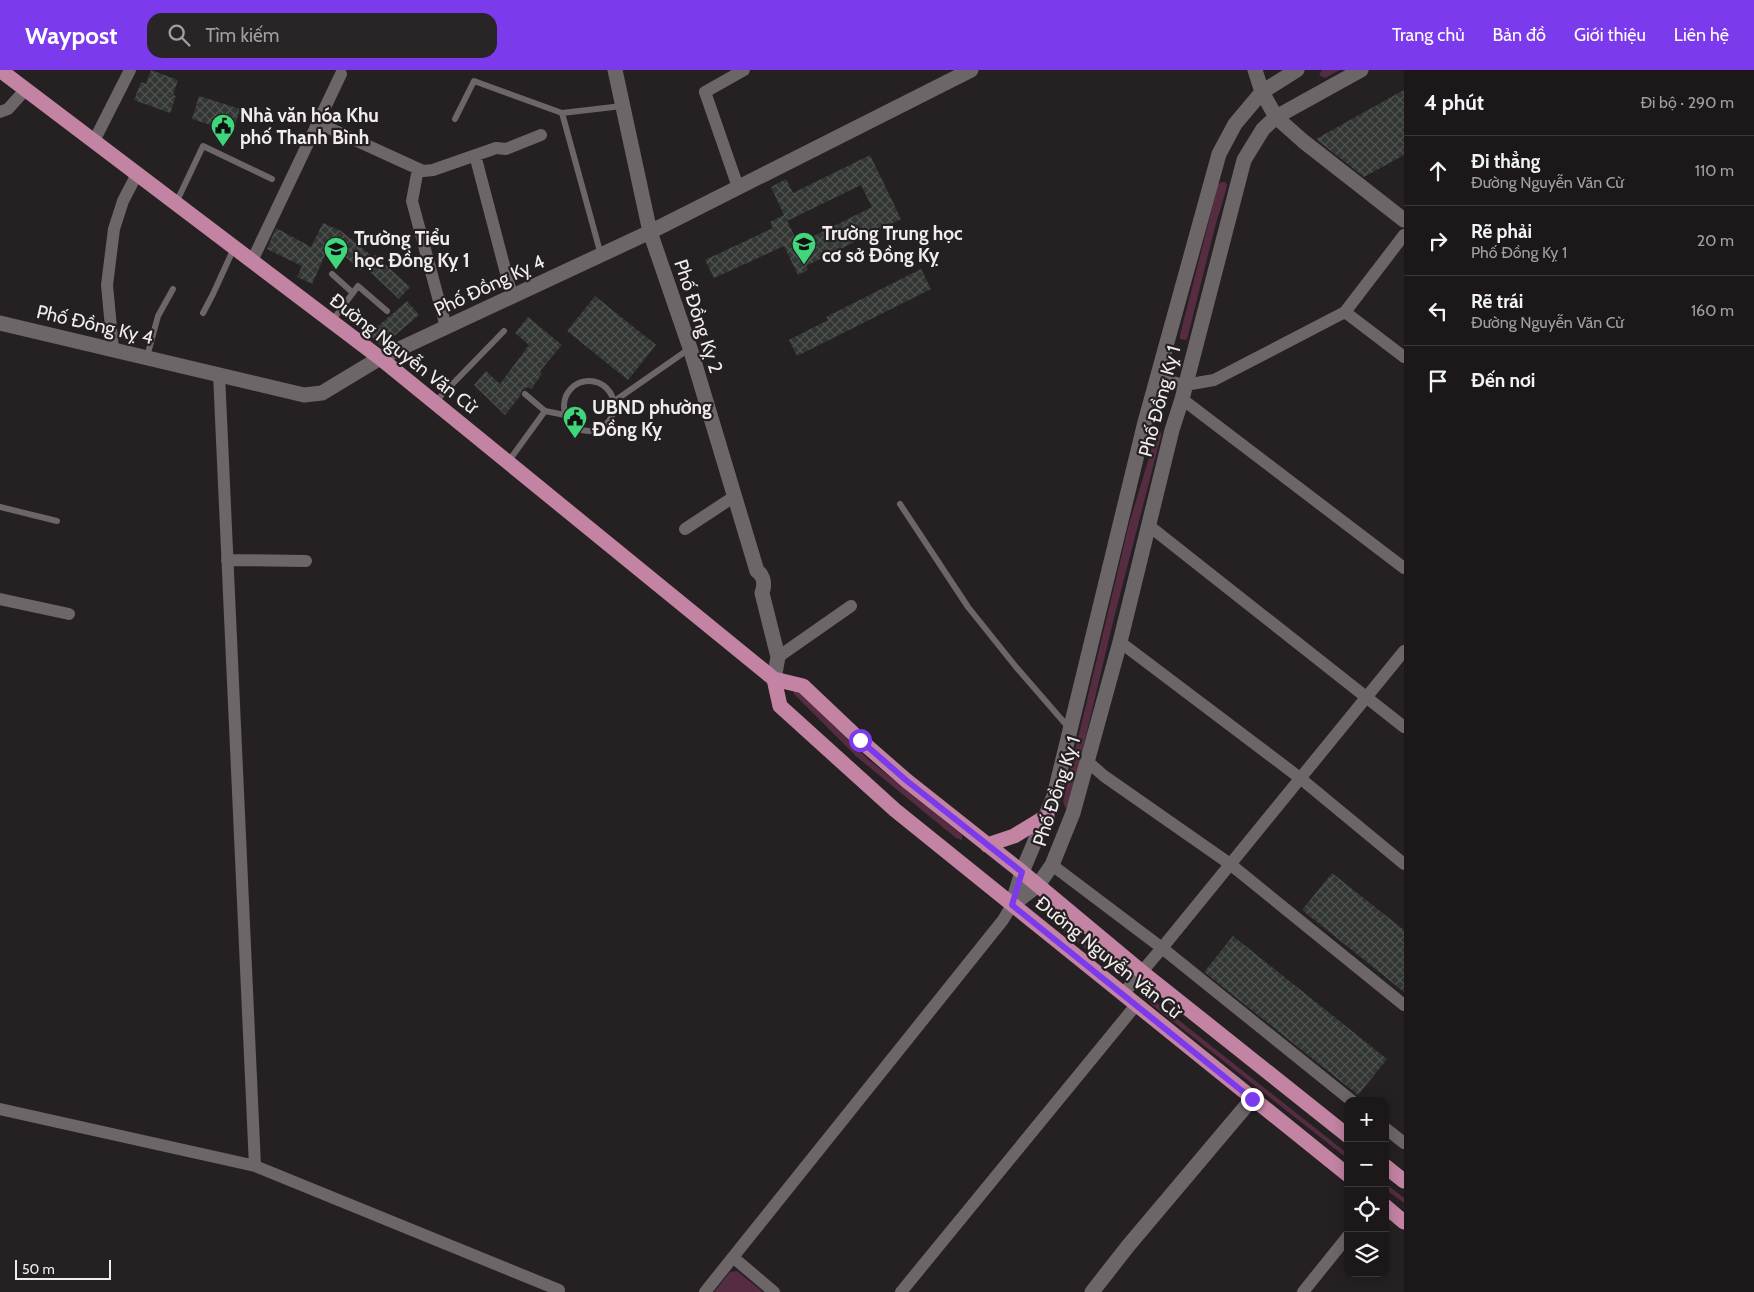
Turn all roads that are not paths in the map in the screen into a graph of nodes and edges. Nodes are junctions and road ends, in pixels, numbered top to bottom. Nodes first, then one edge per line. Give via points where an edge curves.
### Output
1 (0, 70) edge
2 (130, 70) edge
3 (615, 70) edge
4 (744, 70) edge
5 (971, 70) edge
6 (1255, 70) edge
7 (1297, 70) edge
8 (1361, 70) edge
9 (341, 74) dead end
10 (26, 89) junction
11 (1262, 92) junction
12 (623, 105) junction
13 (0, 112) edge
14 (562, 113) junction
15 (1276, 117) junction
16 (455, 119) dead end
17 (318, 123) junction
18 (541, 135) dead end
19 (94, 141) junction
20 (474, 155) junction
21 (418, 169) junction
22 (137, 174) junction
23 (272, 180) dead end
24 (738, 187) junction
25 (176, 203) junction
26 (1404, 220) edge
27 (650, 232) junction
28 (1404, 236) edge
29 (234, 247) junction
30 (600, 255) junction
31 (252, 261) junction
32 (332, 274) dead end
33 (173, 289) dead end
34 (353, 293) junction
35 (512, 296) junction
36 (387, 311) dead end
37 (1345, 312) junction
38 (203, 313) dead end
39 (332, 321) junction
40 (0, 322) edge
41 (446, 327) junction
42 (504, 331) dead end
43 (690, 348) junction
44 (113, 349) junction
45 (146, 357) junction
46 (1404, 357) edge
47 (380, 358) junction
48 (219, 374) junction
49 (1156, 378) junction
50 (1183, 392) junction
51 (525, 394) dead end
52 (435, 402) junction
53 (613, 402) junction
54 (545, 411) junction
55 (565, 415) junction
56 (508, 462) junction
57 (735, 496) junction
58 (900, 504) dead end
59 (0, 507) edge
60 (57, 520) dead end
61 (1148, 525) junction
62 (685, 529) dead end
63 (227, 560) junction
64 (306, 561) dead end
65 (1404, 568) edge
66 (0, 599) edge
67 (851, 606) dead end
68 (69, 614) dead end
69 (1120, 642) junction
70 (1404, 651) edge
71 (778, 657) junction
72 (774, 679) junction
73 (1367, 697) junction
74 (1404, 727) edge
75 (1070, 729) junction
76 (1088, 762) junction
77 (1300, 778) junction
78 (1046, 816) junction
79 (987, 845) junction
80 (1230, 864) junction
81 (1404, 864) edge
82 (1052, 865) junction
83 (1022, 872) junction
84 (1038, 886) junction
85 (1012, 905) junction
86 (1162, 948) junction
87 (1142, 972) junction
88 (1123, 994) junction
89 (1136, 1005) junction
90 (1404, 1005) edge
91 (1347, 1097) edge
92 (1252, 1099) junction
93 (0, 1109) edge
94 (1389, 1131) edge
95 (1344, 1133) edge
96 (1404, 1143) edge
97 (255, 1166) junction
98 (1389, 1169) edge
99 (1344, 1172) edge
100 (1404, 1181) edge
101 (1389, 1209) edge
102 (1404, 1222) edge
103 (1344, 1241) edge
104 (734, 1258) junction
105 (559, 1290) dead end
106 (706, 1292) edge
107 (774, 1292) edge
108 (901, 1292) edge
109 (1092, 1292) edge
110 (1303, 1292) edge

1 - 10 main road, Đường Nguyễn Văn Cừ
2 - 19 street
3 - 12 street, Phố Đồng Kỵ 2
4 - 24 street via 705,92
5 - 24 street, Phố Đồng Kỵ 4
6 - 11 street
7 - 11 street, Phố Đồng Kỵ 1
8 - 15 street, Phố Đồng Kỵ 1
9 - 17 street
10 - 13 street via 8,109
10 - 19 main road, Đường Nguyễn Văn Cừ
11 - 15 street
11 - 49 street, Phố Đồng Kỵ 1 via 1235,124 1219,154
12 - 14 lane
12 - 27 street, Phố Đồng Kỵ 2
14 - 16 lane via 474,81
14 - 30 lane
15 - 26 street
15 - 50 street, Phố Đồng Kỵ 1 via 1263,129 1244,160
17 - 21 street
17 - 31 street
18 - 20 street
19 - 22 main road, Đường Nguyễn Văn Cừ
20 - 21 street via 433,170
20 - 35 street
21 - 41 street via 412,201
22 - 25 main road, Đường Nguyễn Văn Cừ
22 - 44 street via 114,229 107,285
23 - 25 lane via 203,146
24 - 27 street, Phố Đồng Kỵ 4
25 - 29 main road, Đường Nguyễn Văn Cừ
27 - 30 street, Phố Đồng Kỵ 4
27 - 43 street, Phố Đồng Kỵ 2
28 - 37 street
29 - 31 main road, Đường Nguyễn Văn Cừ
29 - 38 lane
30 - 35 street, Phố Đồng Kỵ 4
31 - 39 main road, Đường Nguyễn Văn Cừ
32 - 34 lane
33 - 45 lane via 158,316
34 - 36 lane via 358,286
34 - 39 lane
35 - 41 street, Phố Đồng Kỵ 4
37 - 46 street
37 - 50 street via 1214,380
39 - 47 main road, Đường Nguyễn Văn Cừ
40 - 44 street, Phố Đồng Kỵ 4
41 - 47 street, Phố Đồng Kỵ 4
42 - 52 lane
43 - 53 lane
43 - 57 street, Phố Đồng Kỵ 2
44 - 45 street, Phố Đồng Kỵ 4
45 - 48 street, Phố Đồng Kỵ 4
47 - 48 street, Phố Đồng Kỵ 4 via 322,393 304,395
47 - 52 main road, Đường Nguyễn Văn Cừ
48 - 63 street
49 - 50 street
49 - 75 street, Phố Đồng Kỵ 1
50 - 61 street, Phố Đồng Kỵ 1
50 - 65 street
51 - 54 lane
52 - 56 main road, Đường Nguyễn Văn Cừ
53 - 55 lane via 611,418 599,429 583,431 569,422
53 - 55 lane via 606,388 598,383 582,382 565,398
54 - 55 lane
54 - 56 lane
56 - 72 main road, Đường Nguyễn Văn Cừ
57 - 62 street
57 - 71 street, Phố Đồng Kỵ 2 via 757,571 755,582 762,593
58 - 75 lane via 968,607
59 - 60 lane
61 - 69 street, Phố Đồng Kỵ 1
61 - 73 street
63 - 64 street
63 - 97 street
66 - 68 street
67 - 71 street
69 - 76 street, Phố Đồng Kỵ 1
69 - 77 street
70 - 73 street
71 - 72 street, Phố Đồng Kỵ 2
72 - 79 main road, Đường Nguyễn Văn Cừ via 803,686 860,740
72 - 85 main road, Đường Nguyễn Văn Cừ via 780,706 895,810
73 - 74 street
73 - 77 street
75 - 78 street, Phố Đồng Kỵ 1
76 - 80 street
76 - 82 street, Phố Đồng Kỵ 1 via 1073,814
77 - 80 street
77 - 81 street
78 - 79 main road via 1012,837
78 - 83 street, Phố Đồng Kỵ 1
79 - 83 main road, Đường Nguyễn Văn Cừ
80 - 86 street
80 - 90 street
82 - 84 street, Phố Đồng Kỵ 1
82 - 86 street
83 - 84 main road, Đường Nguyễn Văn Cừ
83 - 85 street, Phố Đồng Kỵ 1
84 - 85 street, Phố Đồng Kỵ 1
84 - 87 main road, Đường Nguyễn Văn Cừ
85 - 88 main road, Đường Nguyễn Văn Cừ
85 - 104 street
86 - 87 street
86 - 91 street
87 - 88 street
87 - 95 main road, Đường Nguyễn Văn Cừ
88 - 89 main road, Đường Nguyễn Văn Cừ
89 - 92 main road, Đường Nguyễn Văn Cừ
89 - 108 street
92 - 99 main road, Đường Nguyễn Văn Cừ
92 - 109 street
93 - 97 street
94 - 96 street
97 - 105 street
98 - 100 main road
101 - 102 main road
103 - 110 street
104 - 106 street
104 - 107 street

